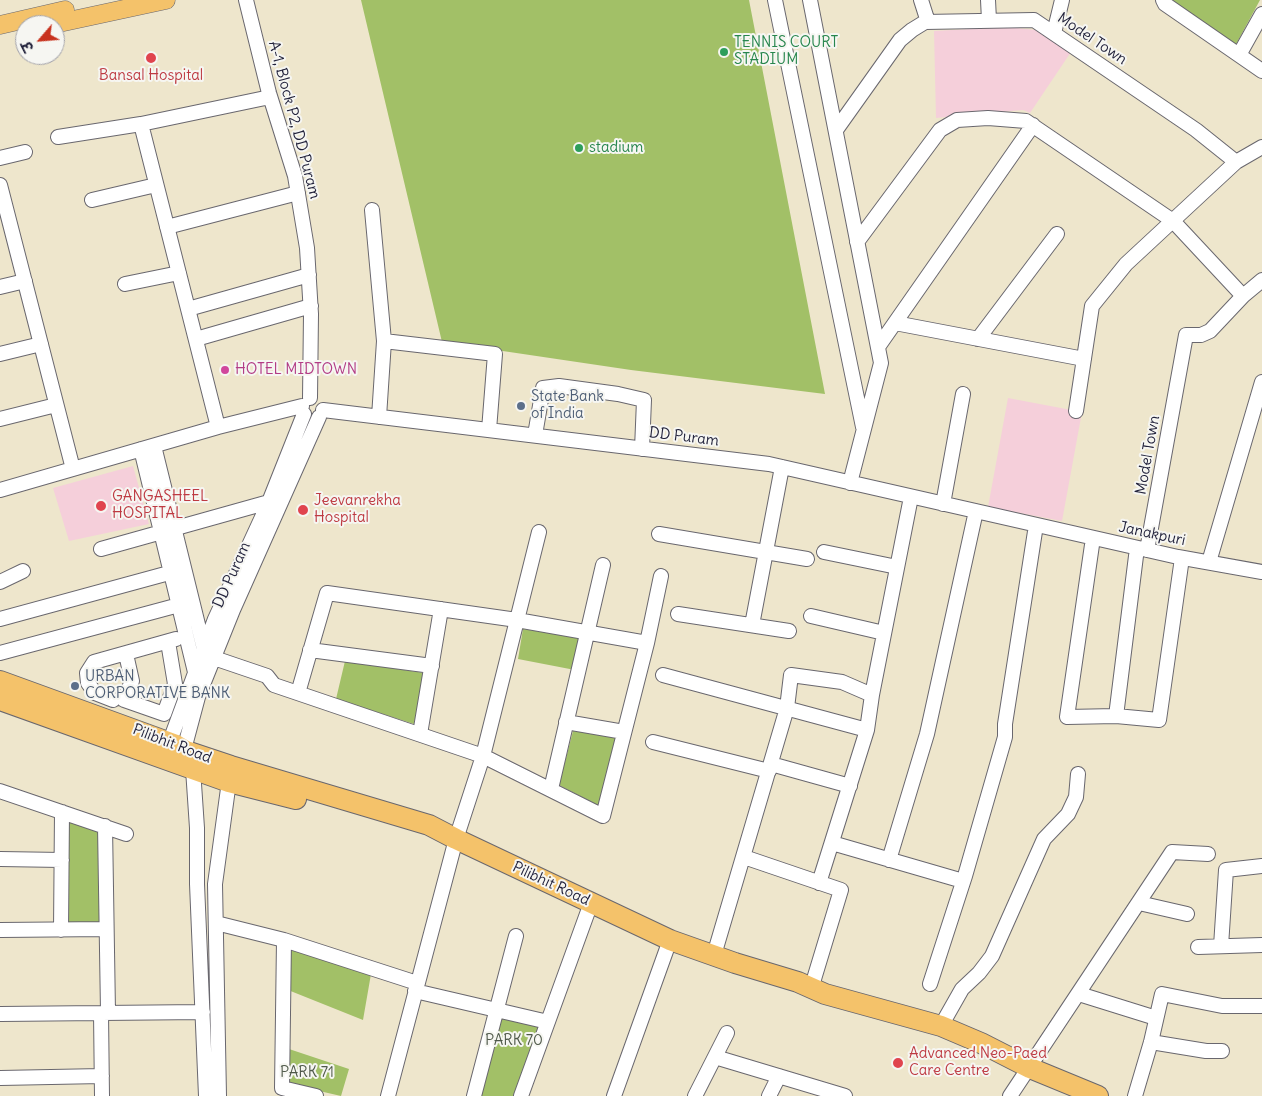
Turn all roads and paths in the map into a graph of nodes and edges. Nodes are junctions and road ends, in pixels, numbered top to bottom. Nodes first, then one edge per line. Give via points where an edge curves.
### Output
1 (111, 0) edge
2 (166, 0) edge
3 (246, 0) edge
4 (775, 0) edge
5 (810, 0) edge
6 (921, 0) edge
7 (988, 0) edge
8 (1062, 0) edge
9 (1162, 0) edge
10 (128, 4) edge
11 (1262, 14) edge
12 (989, 20) junction
13 (65, 21) edge
14 (928, 22) junction
15 (0, 24) edge
16 (15, 32) edge
17 (1054, 33) junction
18 (0, 36) edge
19 (1239, 55) junction
20 (1262, 71) edge
21 (270, 97) junction
22 (142, 124) junction
23 (1033, 126) junction
24 (836, 130) junction
25 (58, 137) dead end
26 (1262, 147) edge
27 (25, 152) dead end
28 (0, 158) edge
29 (1236, 162) junction
30 (0, 185) edge
31 (156, 185) junction
32 (298, 193) junction
33 (92, 200) dead end
34 (372, 210) dead end
35 (1173, 221) junction
36 (5, 223) edge
37 (167, 227) junction
38 (1057, 234) dead end
39 (858, 242) junction
40 (179, 273) junction
41 (309, 275) junction
42 (1262, 280) edge
43 (25, 281) junction
44 (125, 284) dead end
45 (0, 287) edge
46 (1243, 296) junction
47 (311, 306) junction
48 (188, 309) junction
49 (895, 323) junction
50 (978, 338) junction
51 (196, 340) junction
52 (384, 341) junction
53 (41, 344) junction
54 (878, 348) junction
55 (0, 354) edge
56 (1084, 359) junction
57 (1262, 382) edge
58 (963, 394) dead end
59 (56, 404) junction
60 (305, 406) junction
61 (1076, 411) dead end
62 (321, 414) junction
63 (380, 417) junction
64 (0, 419) edge
65 (218, 427) junction
66 (489, 430) junction
67 (864, 430) junction
68 (535, 435) junction
69 (147, 448) junction
70 (642, 449) junction
71 (782, 467) junction
72 (73, 469) junction
73 (850, 483) junction
74 (0, 490) edge
75 (911, 496) junction
76 (268, 502) junction
77 (943, 504) junction
78 (976, 511) junction
79 (1036, 525) junction
80 (168, 531) junction
81 (539, 532) dead end
82 (659, 534) dead end
83 (1093, 538) junction
84 (100, 549) dead end
85 (1142, 549) junction
86 (824, 552) dead end
87 (766, 553) junction
88 (1182, 558) junction
89 (807, 559) dead end
90 (1209, 562) junction
91 (603, 565) dead end
92 (897, 567) junction
93 (23, 571) dead end
94 (178, 571) junction
95 (1262, 572) edge
96 (661, 576) dead end
97 (0, 582) edge
98 (179, 605) junction
99 (441, 610) junction
100 (678, 614) dead end
101 (811, 616) dead end
102 (0, 619) edge
103 (517, 620) junction
104 (752, 625) junction
105 (789, 631) dead end
106 (587, 632) junction
107 (884, 633) junction
108 (186, 636) junction
109 (168, 642) junction
110 (647, 643) junction
111 (310, 650) junction
112 (0, 653) edge
113 (209, 653) junction
114 (126, 654) junction
115 (432, 666) junction
116 (195, 672) junction
117 (663, 675) dead end
118 (0, 681) edge
119 (298, 693) junction
120 (872, 695) junction
121 (0, 700) edge
122 (112, 700) dead end
123 (787, 708) junction
124 (1116, 716) junction
125 (566, 722) junction
126 (866, 730) junction
127 (624, 732) junction
128 (420, 734) junction
129 (653, 742) dead end
130 (181, 756) junction
131 (483, 756) junction
132 (770, 767) junction
133 (230, 774) junction
134 (1078, 774) dead end
135 (850, 786) junction
136 (550, 790) junction
137 (0, 791) edge
138 (62, 812) junction
139 (104, 826) junction
140 (126, 834) dead end
141 (455, 843) junction
142 (832, 843) junction
143 (1208, 854) dead end
144 (744, 857) junction
145 (0, 859) edge
146 (62, 860) junction
147 (889, 860) junction
148 (1262, 866) edge
149 (963, 882) junction
150 (820, 883) junction
151 (1138, 903) junction
152 (589, 910) junction
153 (1187, 914) dead end
154 (216, 923) junction
155 (106, 929) junction
156 (0, 930) edge
157 (61, 930) junction
158 (516, 936) dead end
159 (284, 940) junction
160 (1262, 945) edge
161 (668, 946) junction
162 (1221, 946) junction
163 (1198, 947) dead end
164 (714, 955) junction
165 (930, 984) dead end
166 (416, 987) junction
167 (811, 989) junction
168 (1079, 994) junction
169 (1262, 1006) edge
170 (497, 1009) junction
171 (203, 1012) junction
172 (104, 1013) junction
173 (0, 1014) edge
174 (1156, 1018) junction
175 (548, 1022) junction
176 (941, 1026) junction
177 (728, 1033) dead end
178 (1151, 1042) junction
179 (1222, 1051) dead end
180 (715, 1057) junction
181 (1027, 1072) junction
182 (102, 1076) junction
183 (779, 1076) junction
184 (0, 1078) edge
185 (102, 1096) edge
186 (206, 1096) edge
187 (219, 1096) edge
188 (316, 1096) edge
189 (388, 1096) edge
190 (474, 1096) edge
191 (521, 1096) edge
192 (614, 1096) edge
193 (695, 1096) edge
194 (769, 1096) edge
195 (842, 1096) edge
196 (1010, 1096) edge
197 (1073, 1096) edge
198 (1098, 1096) edge
199 (1134, 1096) edge

1 - 15 main road
2 - 10 main road
3 - 21 street, A-1, Block P2, DD Puram
4 - 67 street
5 - 24 street
6 - 14 street
7 - 12 street
8 - 17 street
9 - 19 street
10 - 13 main road
11 - 19 street
12 - 14 street, Model Town
12 - 17 street, Model Town via 1034,20
14 - 24 street, Model Town via 900,40
16 - 18 main road
17 - 29 street, Model Town via 1196,130
19 - 20 street
21 - 22 street
21 - 32 street, A-1, Block P2, DD Puram
22 - 25 street
22 - 31 street
23 - 35 street
23 - 39 street via 1026,120 988,118 957,120 940,130
23 - 49 street
24 - 39 street
26 - 29 street
27 - 28 street
29 - 35 street
30 - 36 street
31 - 33 street
31 - 37 street
32 - 37 street
32 - 41 street, A-1, Block P2, DD Puram
34 - 52 street
35 - 46 street
35 - 56 street via 1126,264 1092,306
36 - 43 street
37 - 40 street
38 - 50 street
39 - 54 street
40 - 44 street
40 - 48 street
41 - 47 street, A-1, Block P2, DD Puram
41 - 48 street
42 - 46 street
43 - 45 street
43 - 53 street
46 - 85 street, Model Town via 1210,331 1186,335
47 - 51 street
47 - 60 street, A-1, Block P2, DD Puram
48 - 51 street
49 - 50 street
49 - 54 street
50 - 56 street
51 - 65 street
52 - 63 street
52 - 66 street via 495,354
53 - 55 street
53 - 59 street
54 - 67 street via 881,363
56 - 61 street
57 - 90 street
58 - 77 street
59 - 64 street
59 - 72 street
60 - 62 street via 311,419
60 - 62 street via 318,399 323,406
60 - 65 street
60 - 76 street, DD Puram
62 - 63 street, DD Puram
62 - 113 street, DD Puram via 234,610
63 - 66 street, DD Puram
65 - 69 street
66 - 68 street, DD Puram
67 - 73 street
68 - 70 street, DD Puram
68 - 70 street via 543,388 559,386 644,400
69 - 72 street
69 - 80 street
70 - 71 street, DD Puram
71 - 73 street, DD Puram
71 - 87 street
72 - 74 street
73 - 75 street, DD Puram
75 - 77 street, DD Puram
75 - 92 street
76 - 80 street
76 - 113 street, DD Puram via 215,619
77 - 78 street, DD Puram
78 - 79 street, DD Puram
78 - 147 street via 927,734
79 - 83 street, Janakpuri
79 - 149 street via 1004,724 1005,737
80 - 84 street
80 - 94 street
81 - 103 street
82 - 87 street
83 - 85 street, Janakpuri
83 - 124 street via 1067,717
85 - 88 street, Janakpuri
85 - 124 street, Model Town
86 - 92 street
87 - 89 street
87 - 104 street
88 - 90 street, Janakpuri
88 - 124 street via 1159,720
90 - 95 street, Janakpuri
91 - 106 street
92 - 107 street
93 - 97 street
94 - 98 street
94 - 102 street
94 - 113 street
96 - 110 street
98 - 108 street
98 - 112 street
99 - 103 street
99 - 111 street via 327,594
99 - 115 street
100 - 104 street
101 - 107 street
103 - 106 street
103 - 131 street
104 - 105 street
106 - 110 street
106 - 125 street
107 - 120 street
108 - 109 street
108 - 116 street
109 - 114 street
109 - 114 street via 175,684 164,714 124,700 132,681
110 - 127 street
111 - 115 street
111 - 119 street
113 - 116 street, DD Puram
113 - 119 street via 267,676 274,685
113 - 130 street, DD Puram
114 - 122 street via 94,662 87,673 88,683 96,693
115 - 128 street
116 - 130 street, DD Puram
117 - 123 street
118 - 130 highway, Pilibhit Road
119 - 128 street
120 - 123 street via 842,682 791,675
120 - 126 street
121 - 130 highway
123 - 126 street
123 - 132 street
125 - 127 street
125 - 136 street
126 - 135 street
127 - 136 street via 603,816
128 - 131 street
129 - 132 street
130 - 133 highway, Pilibhit Road
130 - 171 street via 197,828 196,884
131 - 136 street
131 - 141 street
132 - 135 street
132 - 144 street
133 - 141 highway, Pilibhit Road via 429,825
133 - 154 street via 215,884
134 - 176 street via 1076,797 1068,814 1044,839 992,956 962,989
135 - 142 street
137 - 138 street
138 - 139 street
138 - 146 street
139 - 140 street
139 - 155 street
141 - 152 highway, Pilibhit Road
141 - 166 street
142 - 147 street
142 - 150 street
143 - 151 street via 1172,852
144 - 150 street
144 - 164 street
145 - 146 street
146 - 157 street
147 - 149 street
148 - 162 street via 1226,870
149 - 165 street
150 - 167 street via 842,890
151 - 153 street
151 - 168 street
152 - 161 highway, Pilibhit Road
152 - 175 street
154 - 159 street
154 - 187 street
155 - 157 street
155 - 172 street
156 - 157 street
158 - 170 street
159 - 166 street
159 - 188 street via 282,1088
160 - 162 street
161 - 164 highway, Pilibhit Road
161 - 181 highway via 939,1038
161 - 192 street
162 - 163 street
164 - 167 highway, Pilibhit Road
166 - 170 street
166 - 189 street
167 - 176 highway, Pilibhit Road
168 - 174 street
168 - 181 street
169 - 174 street via 1222,1006 1162,994
170 - 175 street
170 - 190 street
171 - 172 street
171 - 186 street
172 - 173 street
172 - 182 street
174 - 178 street
175 - 191 street
176 - 181 highway, Pilibhit Road via 981,1043
177 - 180 street
178 - 179 street
178 - 199 street
180 - 183 street
180 - 193 street
181 - 196 street
181 - 197 highway
181 - 198 highway, Pilibhit Road
182 - 184 street
182 - 185 street
183 - 194 street
183 - 195 street

